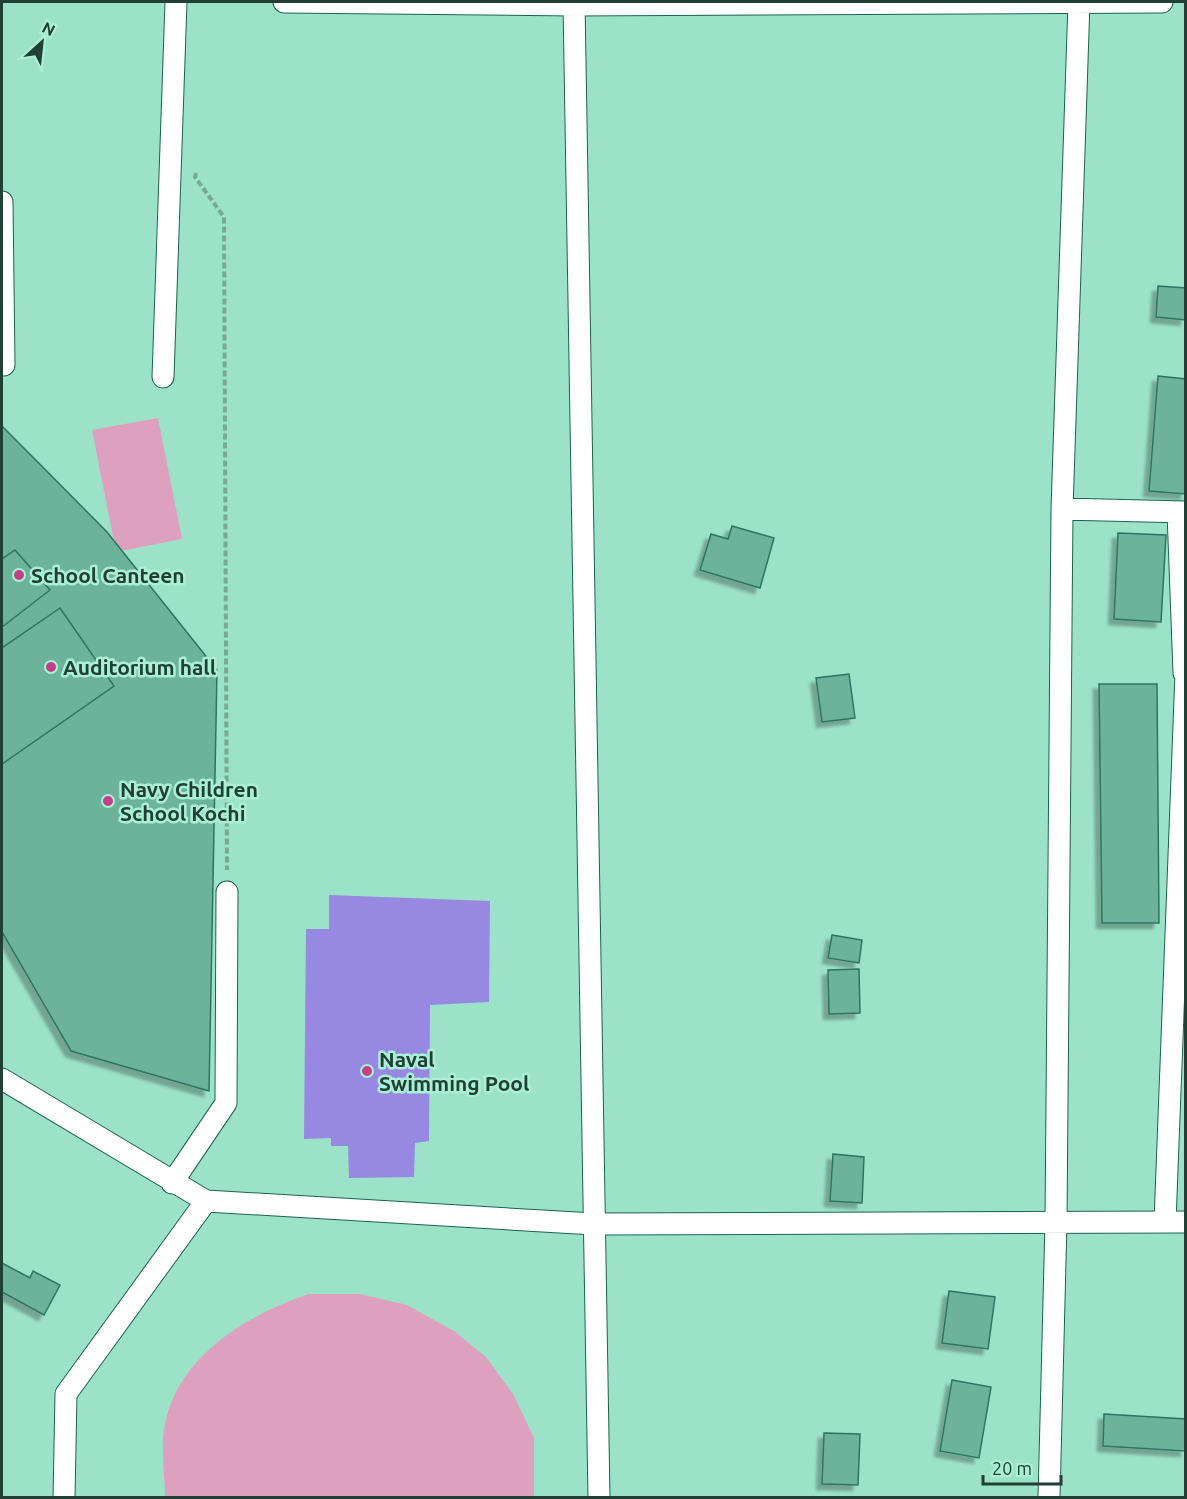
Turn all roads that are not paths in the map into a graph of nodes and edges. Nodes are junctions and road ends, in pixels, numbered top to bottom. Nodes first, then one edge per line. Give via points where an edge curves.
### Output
1 (176, 2) edge
2 (284, 2) edge
3 (524, 2) edge
4 (939, 2) edge
5 (1079, 2) edge
6 (1162, 2) edge
7 (360, 3) edge
8 (574, 3) edge
9 (2, 202) edge
10 (4, 365) dead end
11 (163, 377) dead end
12 (1062, 508) junction
13 (1182, 512) edge
14 (1185, 673) edge
15 (227, 892) road end
16 (2, 1078) edge
17 (172, 1183) junction
18 (206, 1201) junction
19 (1056, 1222) junction
20 (1175, 1222) edge
21 (594, 1224) junction
22 (64, 1497) edge
23 (599, 1497) edge
24 (1050, 1497) edge

1 - 11 street
2 - 7 street
3 - 7 street
3 - 8 street
4 - 5 street
4 - 8 street
5 - 6 street
5 - 12 street
8 - 21 street
9 - 10 street
12 - 13 street
12 - 19 street
13 - 14 street
14 - 20 street
15 - 17 street via 226,1103
16 - 17 street
17 - 18 street
18 - 21 street
18 - 22 street via 66,1394
19 - 20 street
19 - 21 street
19 - 24 street
21 - 23 street

